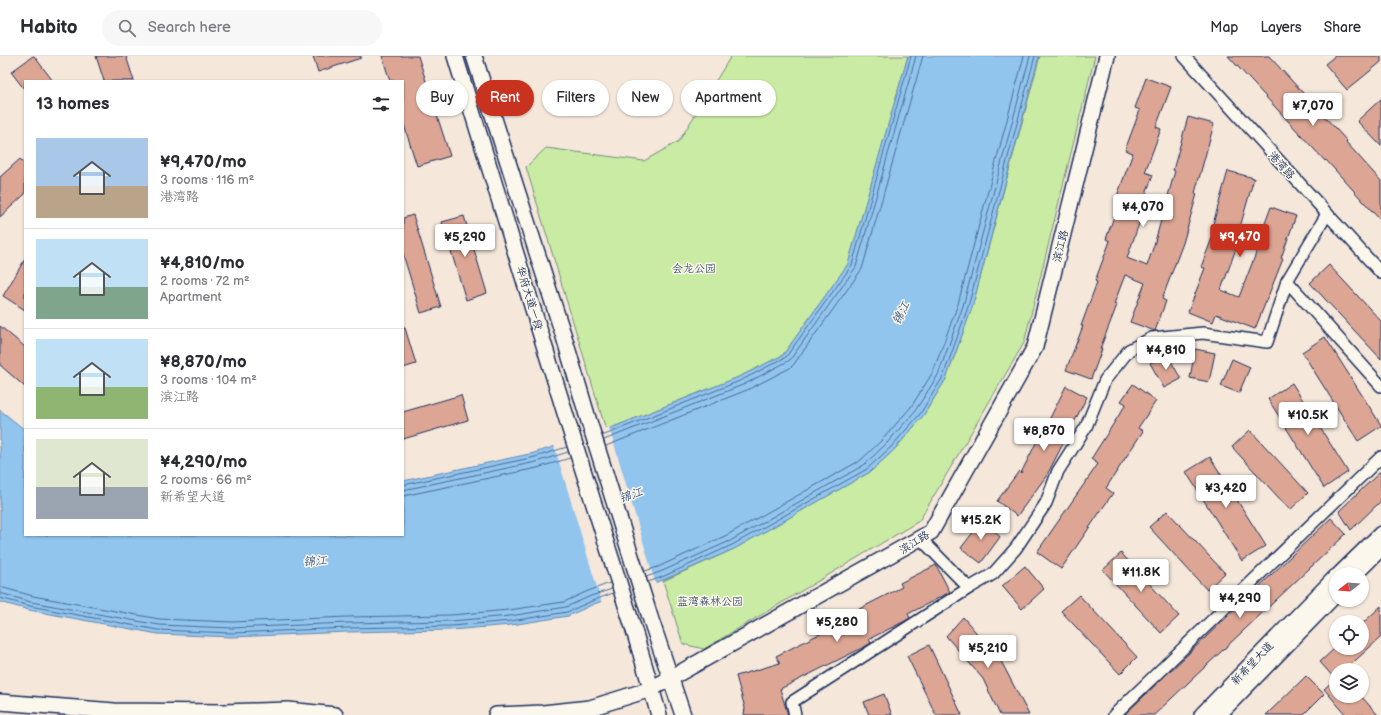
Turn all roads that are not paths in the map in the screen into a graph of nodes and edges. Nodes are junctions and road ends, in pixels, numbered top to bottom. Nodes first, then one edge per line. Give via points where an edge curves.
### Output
1 (455, 56) edge
2 (474, 56) edge
3 (1107, 56) edge
4 (1184, 56) edge
5 (1327, 214) junction
6 (1381, 273) edge
7 (1287, 281) junction
8 (1381, 386) edge
9 (1381, 457) edge
10 (1381, 534) edge
11 (921, 539) junction
12 (1381, 548) edge
13 (1347, 567) edge
14 (1362, 567) edge
15 (1329, 585) edge
16 (969, 588) junction
17 (1329, 601) edge
18 (672, 679) junction
19 (651, 689) junction
20 (0, 702) edge
21 (114, 713) edge
22 (335, 715) edge
23 (496, 715) edge
24 (659, 715) edge
25 (683, 715) edge
26 (795, 715) edge
27 (1114, 715) edge
28 (1202, 715) edge
29 (1218, 715) edge

1 - 19 street, 华府大道一段
2 - 18 street via 650,617
3 - 11 street, 滨江路 via 1035,347 931,532
4 - 5 street, 港湾路
5 - 6 street, 港湾路
5 - 7 street
7 - 8 street
7 - 16 street via 1267,342 1203,333 1152,338 1129,350 1105,380 1086,427 1058,471 1046,503 1016,548 993,574
9 - 27 street
10 - 13 street
11 - 16 street
11 - 18 street, 滨江路
12 - 14 street
15 - 28 street, 新希望大道
16 - 26 street via 792,702
17 - 29 street
18 - 19 street, 滨江路
18 - 25 street
19 - 23 street, 滨江路 via 590,708
19 - 24 street
20 - 21 street
21 - 22 street via 288,710

